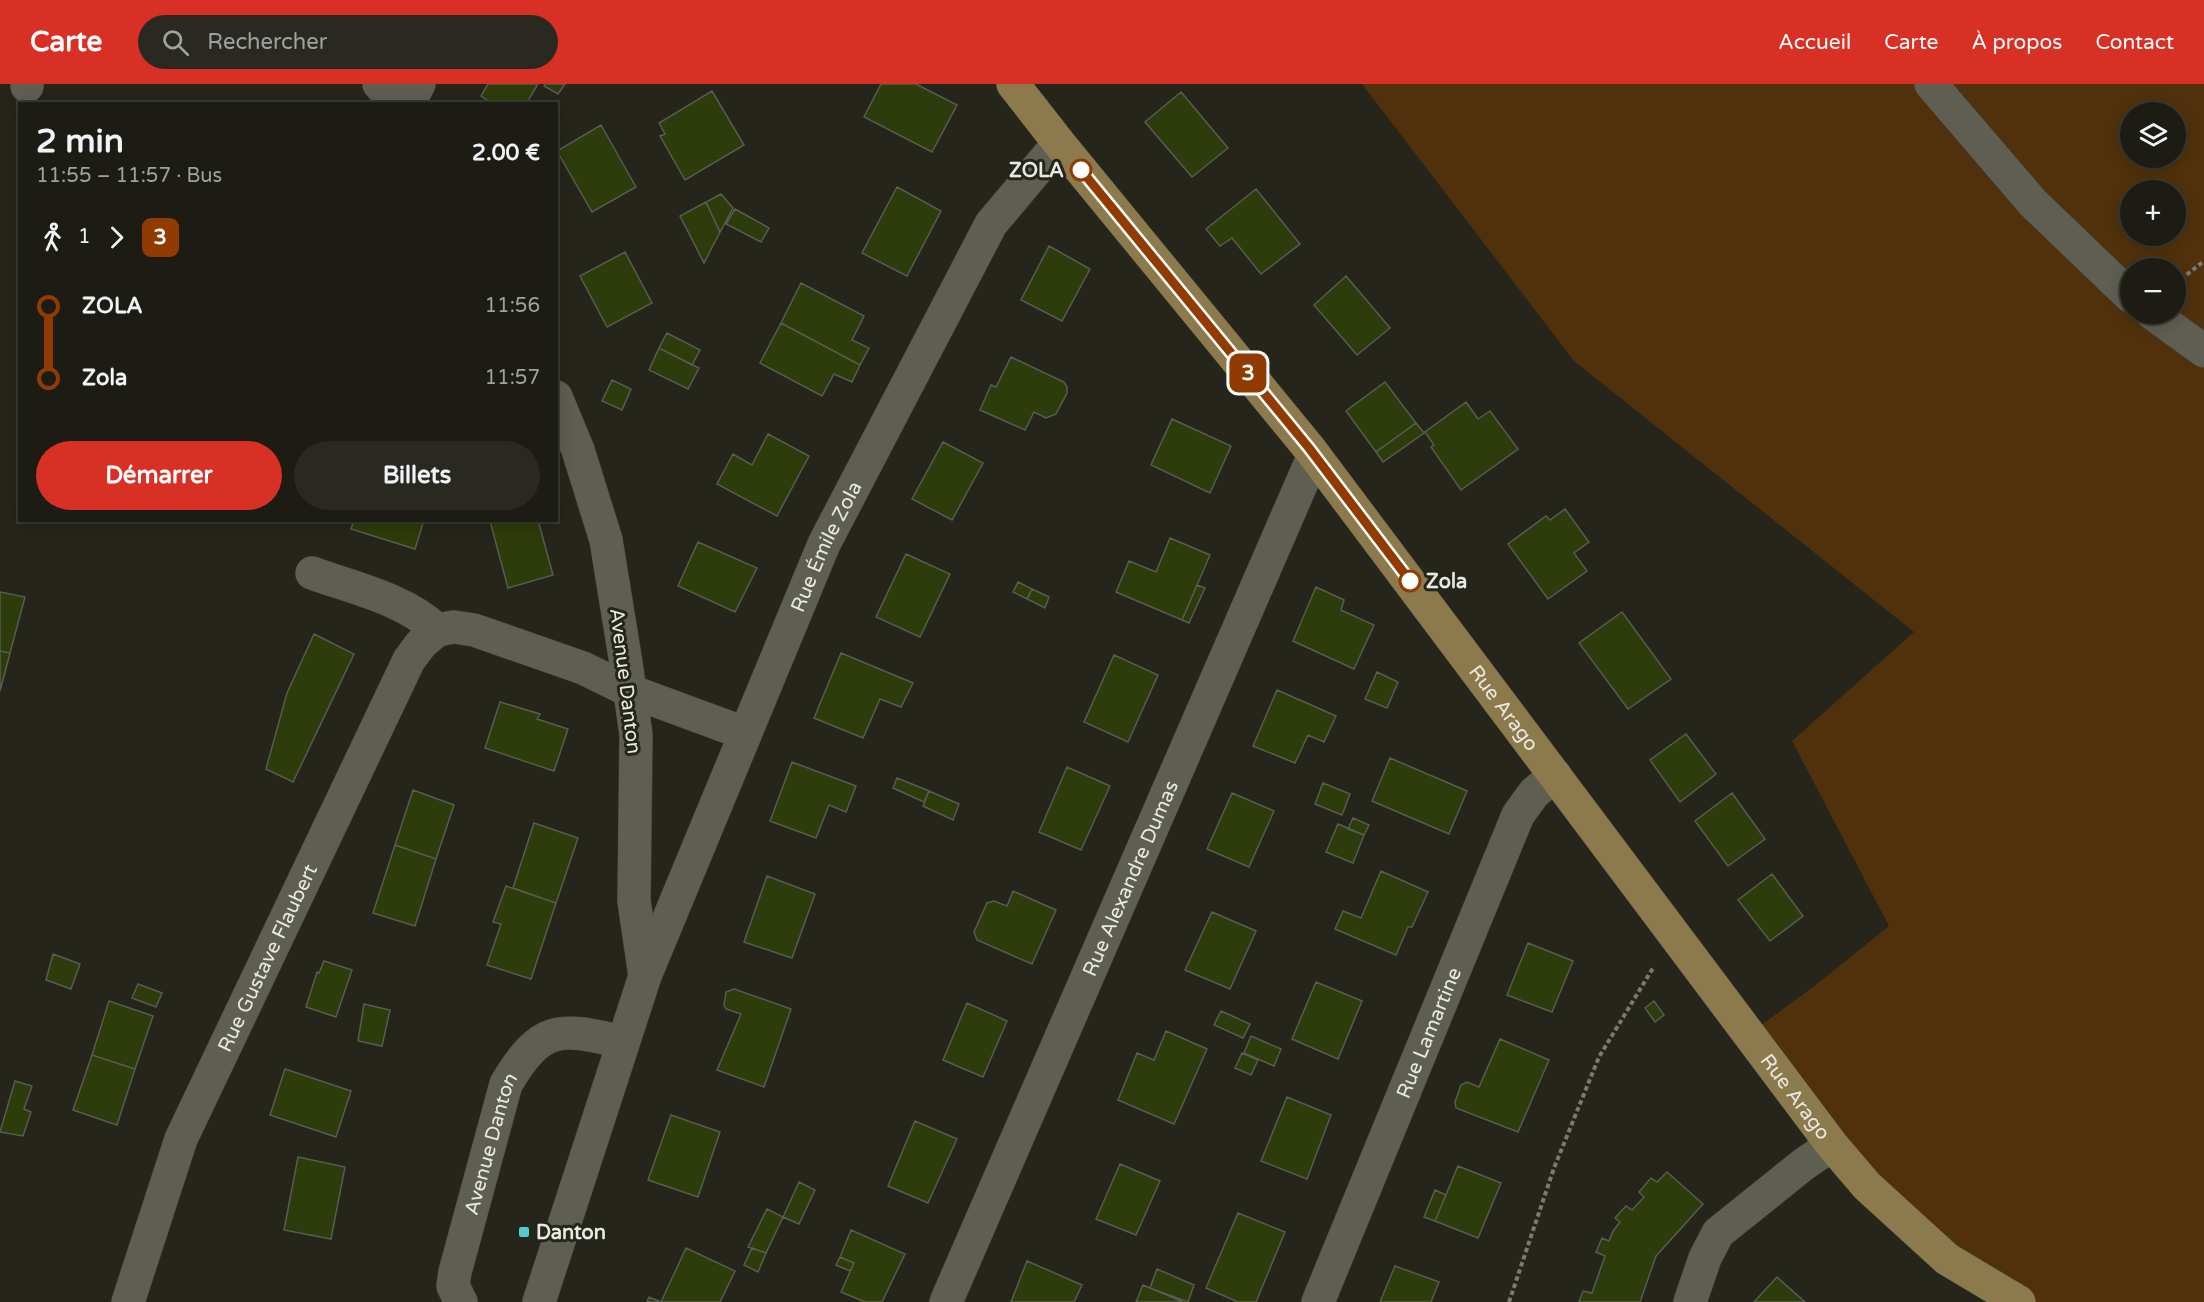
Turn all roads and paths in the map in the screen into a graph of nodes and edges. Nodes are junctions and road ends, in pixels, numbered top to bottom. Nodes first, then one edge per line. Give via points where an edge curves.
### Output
1 (379, 84) edge
2 (419, 84) edge
3 (1013, 84) edge
4 (1931, 84) edge
5 (395, 102) edge
6 (409, 102) edge
7 (1059, 143) junction
8 (2204, 261) edge
9 (2186, 275) edge
10 (2120, 286) edge
11 (2167, 324) edge
12 (2204, 351) edge
13 (558, 402) edge
14 (1314, 455) junction
15 (312, 573) dead end
16 (437, 630) junction
17 (630, 691) junction
18 (744, 733) junction
19 (1555, 775) junction
20 (1674, 934) junction
21 (645, 976) junction
22 (622, 1042) junction
23 (1832, 1145) junction
24 (128, 1302) edge
25 (460, 1302) edge
26 (539, 1302) edge
27 (946, 1302) edge
28 (1318, 1302) edge
29 (1509, 1302) edge
30 (1690, 1302) edge
31 (2019, 1302) edge

1 - 5 street
2 - 6 street
3 - 7 main road, Rue Arago
4 - 10 street via 2033,202
7 - 14 main road, Rue Arago
7 - 18 street, Rue Émile Zola via 991,224 824,544
8 - 9 path
11 - 12 street
13 - 17 street, Avenue Danton via 578,450 606,540
14 - 19 main road, Rue Arago
14 - 27 street, Rue Alexandre Dumas
15 - 16 street via 404,607
16 - 17 street via 474,630 583,668
16 - 24 street, Rue Gustave Flaubert via 409,660 180,1139
17 - 18 street
17 - 21 street, Avenue Danton via 636,735 634,901
18 - 21 street, Rue Émile Zola
19 - 20 main road, Rue Arago
19 - 28 street, Rue Lamartine via 1534,793 1518,815
20 - 23 main road, Rue Arago
20 - 29 path via 1599,1057 1554,1168
21 - 22 street, Avenue Danton
22 - 25 street, Avenue Danton via 579,1032 556,1033 538,1042 520,1060 506,1084 455,1272 453,1286
22 - 26 street, Avenue Danton
23 - 30 street via 1718,1233
23 - 31 main road, Rue Arago via 1868,1186 1947,1259

